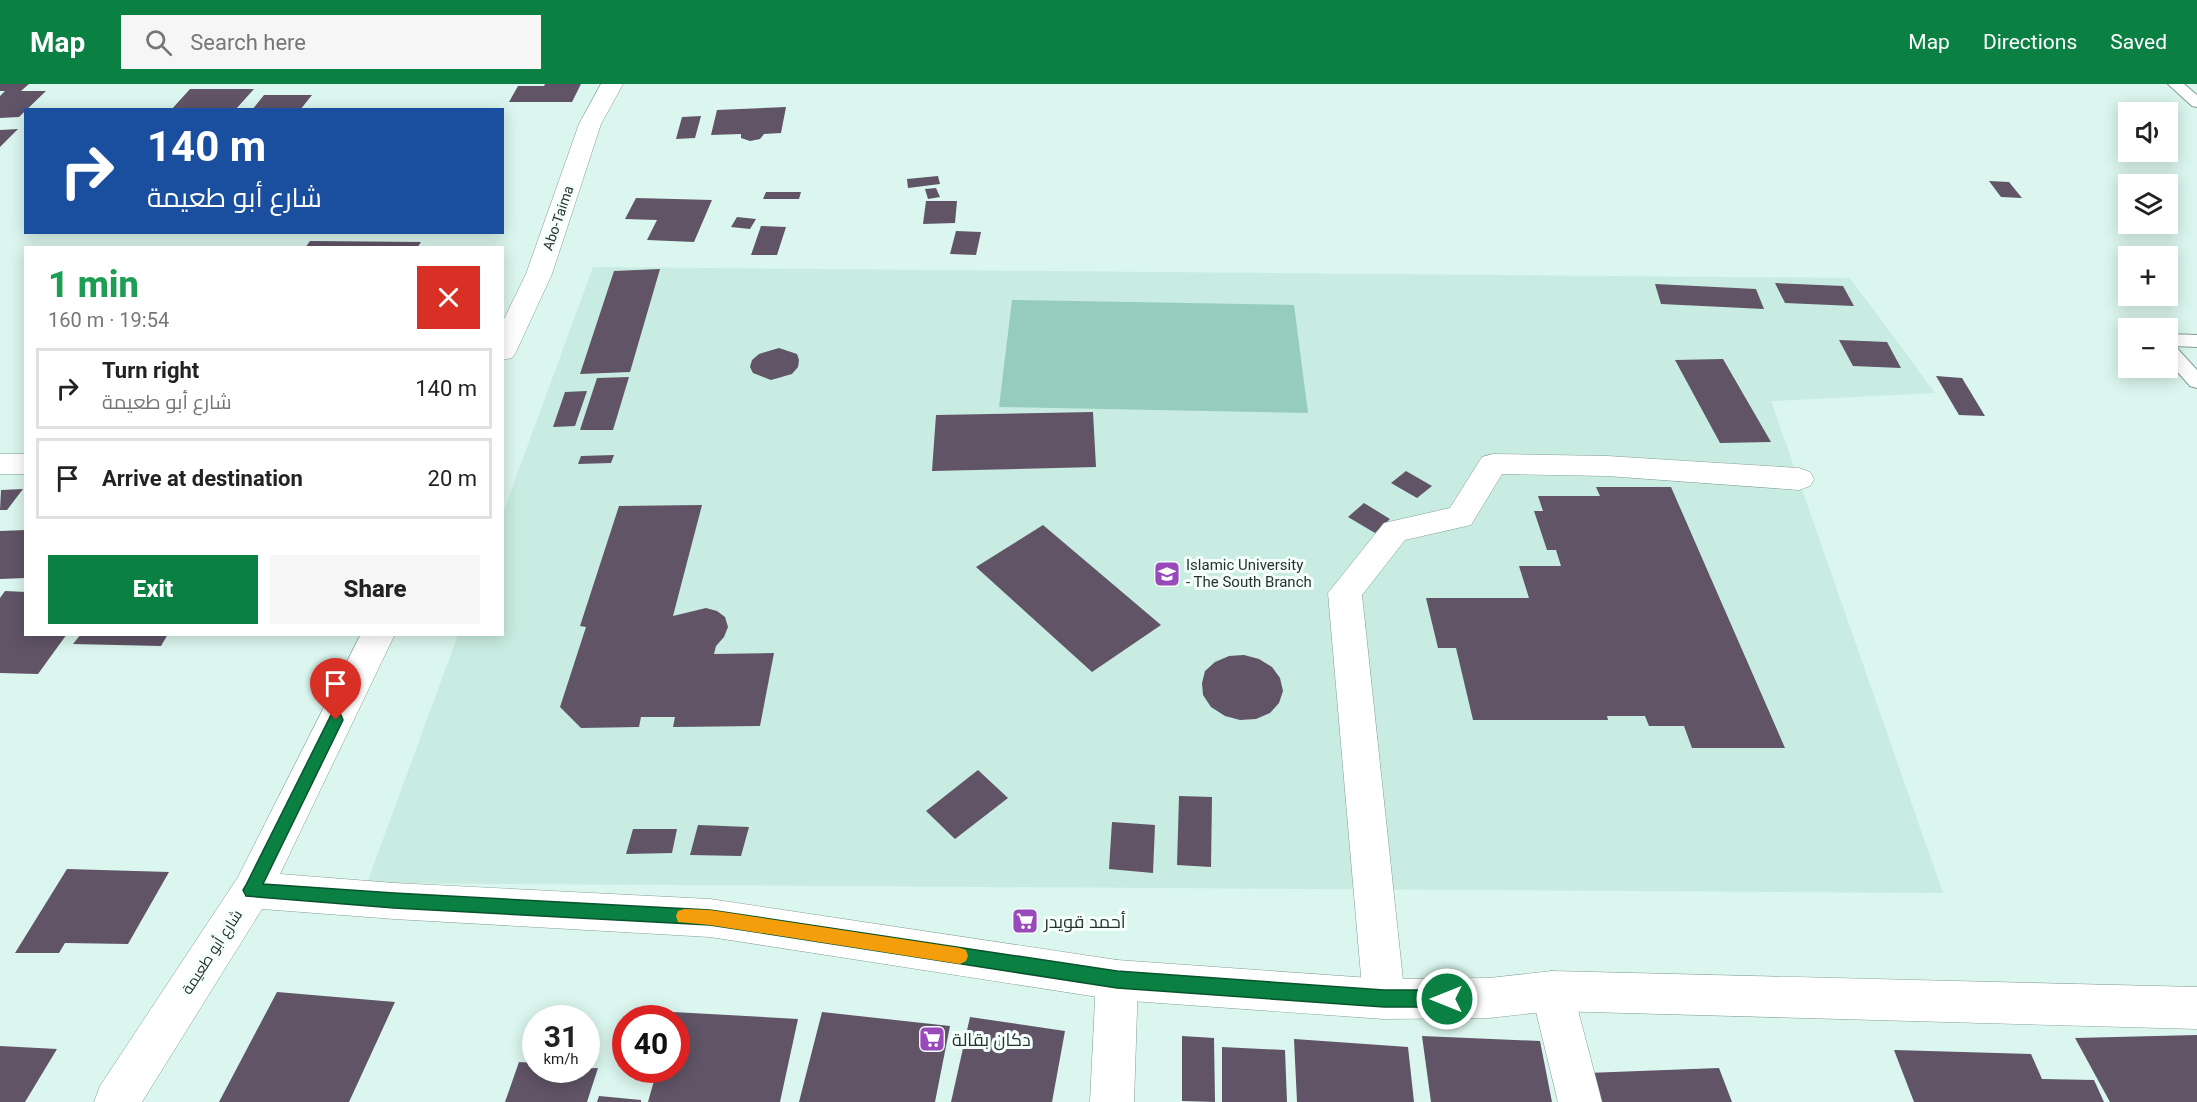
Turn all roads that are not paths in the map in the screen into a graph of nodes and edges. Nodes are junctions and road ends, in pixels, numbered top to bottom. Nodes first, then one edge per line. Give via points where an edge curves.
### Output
1 (612, 84) edge
2 (2175, 84) edge
3 (2197, 103) edge
4 (2178, 340) edge
5 (2197, 340) edge
6 (504, 348) edge
7 (2178, 361) edge
8 (2197, 382) edge
9 (0, 464) edge
10 (24, 464) edge
11 (1798, 479) dead end
12 (377, 636) edge
13 (252, 890) junction
14 (1117, 980) junction
15 (1552, 991) junction
16 (1384, 999) junction
17 (2197, 1008) edge
18 (116, 1102) edge
19 (1112, 1102) edge
20 (1580, 1102) edge

1 - 6 street, Abo-Taima via 590,124 539,274
2 - 3 lane
4 - 5 lane
7 - 8 lane
9 - 10 street
11 - 16 street via 1607,466 1493,464 1460,517 1395,531 1346,593
12 - 13 street, شارع أبو طعيمة
13 - 14 street via 710,918
13 - 18 street, شارع أبو طعيمة
14 - 16 street
14 - 19 street
15 - 16 street via 1489,998
15 - 17 street
15 - 20 street

